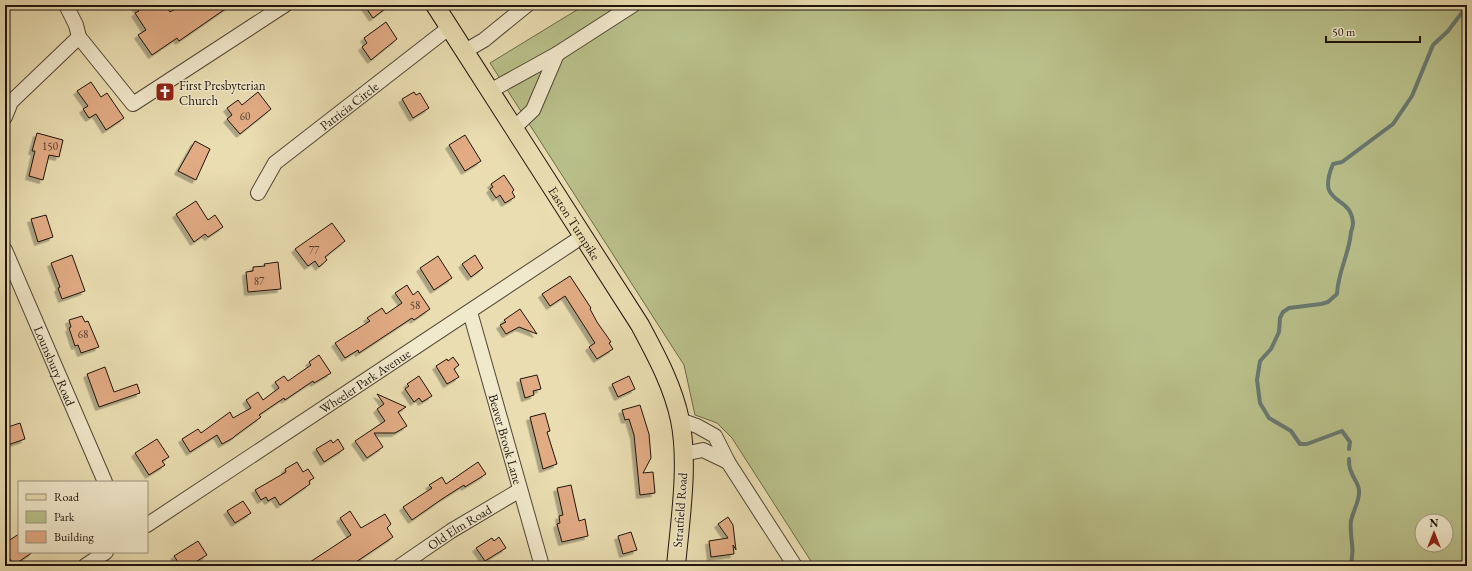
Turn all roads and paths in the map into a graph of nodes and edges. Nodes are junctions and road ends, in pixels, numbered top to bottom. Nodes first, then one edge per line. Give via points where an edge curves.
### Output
1 (66, 5) edge
2 (285, 5) edge
3 (435, 5) edge
4 (527, 5) edge
5 (634, 5) edge
6 (450, 27) junction
7 (79, 37) junction
8 (465, 51) junction
9 (556, 54) junction
10 (490, 91) junction
11 (5, 117) edge
12 (514, 128) junction
13 (258, 193) dead end
14 (583, 236) junction
15 (5, 250) edge
16 (470, 312) junction
17 (680, 420) junction
18 (683, 454) junction
19 (728, 462) junction
20 (105, 481) edge
21 (520, 490) junction
22 (148, 524) edge
23 (104, 553) edge
24 (85, 566) edge
25 (400, 566) edge
26 (542, 566) edge
27 (676, 566) edge
28 (795, 566) edge

1 - 7 street
2 - 7 street via 133,104
3 - 6 main road, Easton Turnpike
4 - 8 street via 484,40
5 - 9 street
6 - 8 main road, Easton Turnpike
6 - 13 street, Patricia Circle via 275,163
7 - 11 street via 11,102
8 - 10 main road, Easton Turnpike
9 - 10 street
9 - 12 street via 533,110
10 - 12 main road, Easton Turnpike
12 - 14 main road, Easton Turnpike
14 - 16 street, Wheeler Park Avenue
14 - 17 main road, Easton Turnpike via 640,325 665,374
15 - 20 street, Lounsbury Road
16 - 21 street, Beaver Brook Lane
16 - 22 street, Wheeler Park Avenue
17 - 18 main road, Easton Turnpike
17 - 19 street via 698,426 715,436
18 - 19 street via 703,450
18 - 27 main road, Stratfield Road via 682,505
19 - 28 street
21 - 25 street, Old Elm Road via 451,531
21 - 26 street, Beaver Brook Lane
23 - 24 street

